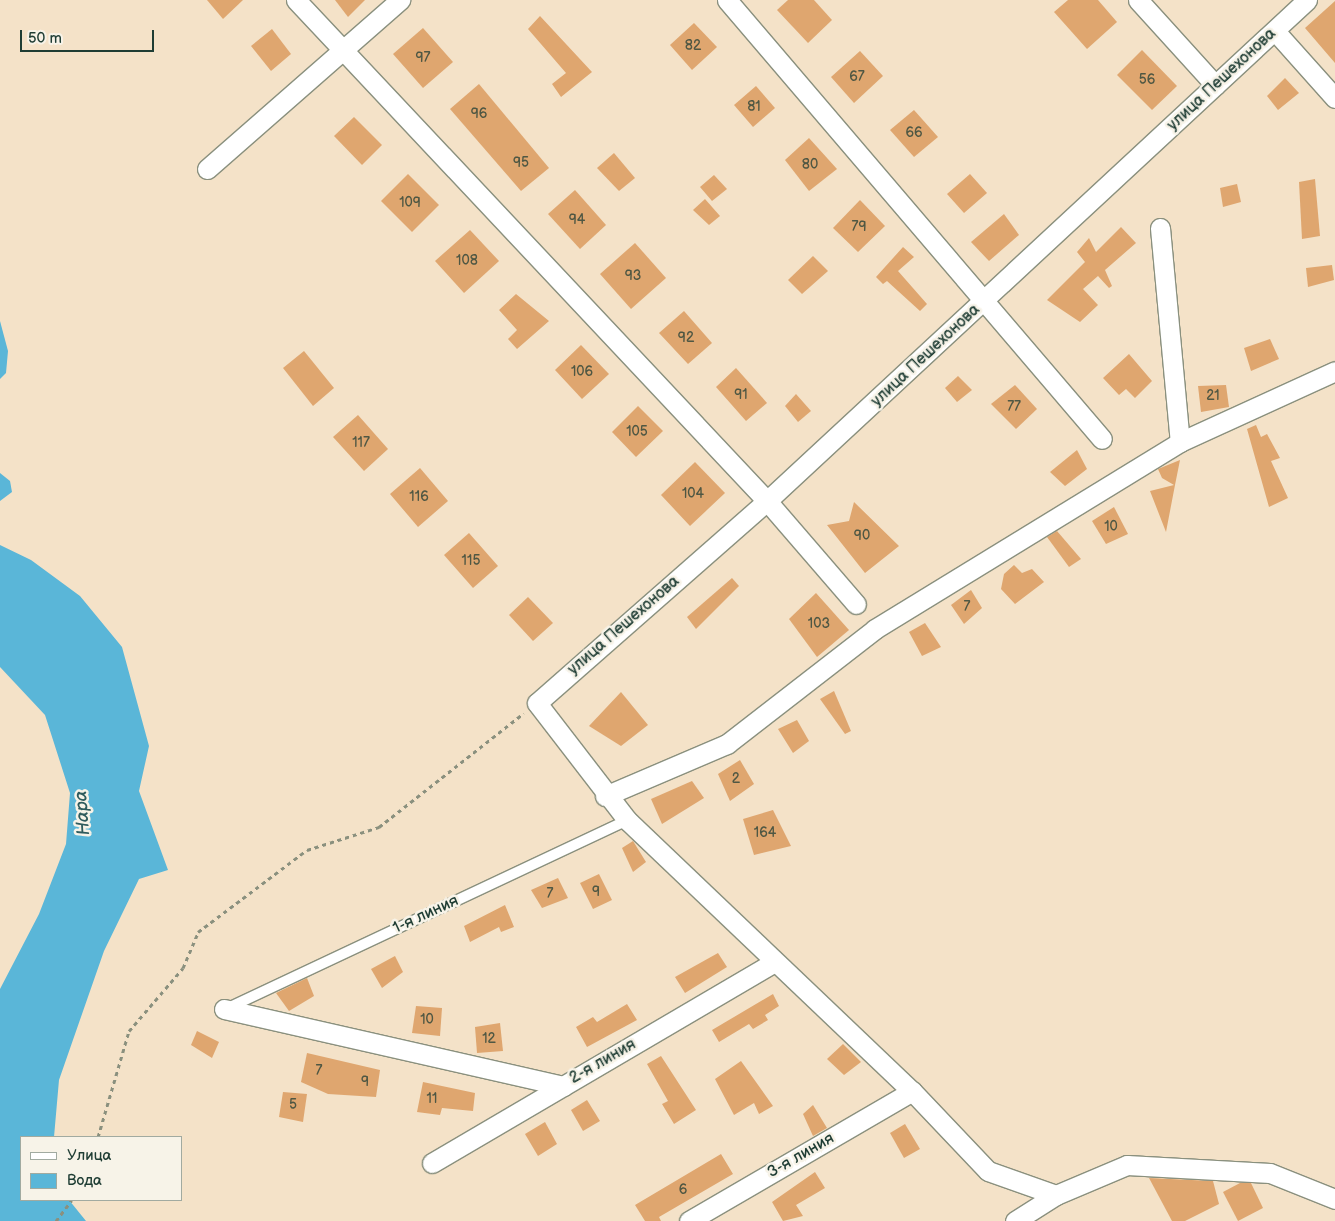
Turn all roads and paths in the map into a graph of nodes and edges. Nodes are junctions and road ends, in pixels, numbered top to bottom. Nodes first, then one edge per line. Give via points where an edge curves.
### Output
1 (296, 0) edge
2 (400, 0) edge
3 (727, 0) edge
4 (1138, 0) edge
5 (1307, 0) edge
6 (1275, 31) junction
7 (343, 52) junction
8 (1215, 85) junction
9 (1335, 98) edge
10 (207, 169) dead end
11 (1160, 228) dead end
12 (986, 300) junction
13 (1335, 372) edge
14 (1102, 439) dead end
15 (1180, 442) junction
16 (767, 501) junction
17 (856, 604) dead end
18 (537, 703) junction
19 (605, 796) junction
20 (627, 820) junction
21 (774, 962) junction
22 (224, 1010) joint
23 (563, 1086) junction
24 (912, 1091) junction
25 (98, 1136) edge
26 (432, 1163) dead end
27 (1056, 1195) junction
28 (1335, 1199) edge
29 (71, 1201) edge
30 (56, 1221) edge
31 (689, 1221) edge
32 (1015, 1221) edge

1 - 7 street
2 - 7 street
3 - 12 street
4 - 8 street
5 - 6 street, улица Пешехонова
6 - 8 street, улица Пешехонова
6 - 9 street
7 - 10 street
7 - 16 street
8 - 12 street, улица Пешехонова
11 - 15 street
12 - 14 street
12 - 16 street, улица Пешехонова
13 - 15 street
15 - 19 street via 875,629 727,744
16 - 17 street
16 - 18 street, улица Пешехонова
18 - 19 street
18 - 25 path via 379,828 307,850 198,932 183,968 129,1031
19 - 20 street
20 - 21 street
20 - 22 lane, 1-я линия
21 - 23 street, 2-я линия
21 - 24 street
22 - 23 street
23 - 26 street, 2-я линия
24 - 27 street via 988,1170
24 - 31 street, 3-я линия
27 - 28 street via 1127,1166 1270,1173
27 - 32 street
29 - 30 path

